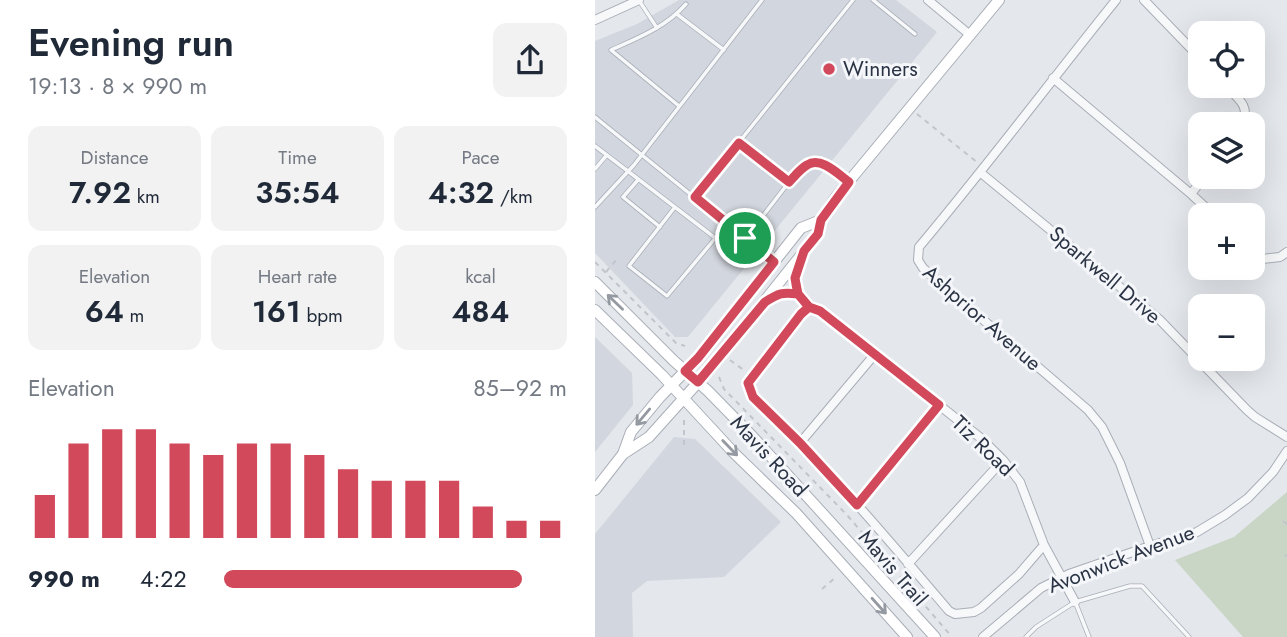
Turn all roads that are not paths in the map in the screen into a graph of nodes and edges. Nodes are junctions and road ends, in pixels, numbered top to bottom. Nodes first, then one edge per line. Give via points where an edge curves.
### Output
1 (639, 0) edge
2 (762, 0) edge
3 (853, 0) edge
4 (873, 0) edge
5 (928, 0) edge
6 (999, 0) edge
7 (1116, 0) edge
8 (1144, 0) edge
9 (686, 4) dead end
10 (677, 15) junction
11 (595, 20) edge
12 (657, 28) junction
13 (915, 34) dead end
14 (969, 35) junction
15 (1188, 46) edge
16 (724, 50) junction
17 (1053, 78) junction
18 (680, 106) junction
19 (595, 117) edge
20 (739, 143) junction
21 (595, 146) edge
22 (642, 154) junction
23 (606, 156) junction
24 (595, 169) edge
25 (983, 170) junction
26 (628, 172) junction
27 (638, 180) junction
28 (789, 182) junction
29 (849, 182) junction
30 (1195, 189) edge
31 (1191, 194) junction
32 (695, 197) junction
33 (1201, 203) edge
34 (595, 207) edge
35 (675, 207) junction
36 (821, 220) junction
37 (728, 223) junction
38 (660, 227) junction
39 (716, 237) junction
40 (745, 238) junction
41 (731, 250) dead end
42 (804, 251) junction
43 (1287, 252) edge
44 (1265, 259) edge
45 (774, 262) junction
46 (595, 282) edge
47 (798, 294) junction
48 (765, 302) junction
49 (809, 307) junction
50 (595, 310) edge
51 (874, 354) junction
52 (685, 371) junction
53 (698, 382) junction
54 (671, 385) junction
55 (683, 398) junction
56 (939, 405) junction
57 (1287, 437) edge
58 (800, 443) junction
59 (1287, 452) edge
60 (623, 454) junction
61 (1003, 460) junction
62 (595, 490) edge
63 (857, 505) junction
64 (1044, 545) junction
65 (1150, 546) junction
66 (908, 564) junction
67 (1062, 578) junction
68 (1075, 602) junction
69 (907, 637) edge
70 (935, 637) edge
71 (982, 637) edge
72 (1026, 637) edge
73 (1089, 637) edge
74 (1189, 637) edge

1 - 11 street
1 - 12 lane
2 - 16 lane
3 - 20 lane
4 - 13 lane
5 - 14 street
6 - 14 street
7 - 17 street, Ashprior Avenue
8 - 15 street
9 - 10 lane
10 - 12 lane
10 - 16 lane
12 - 18 lane via 611,50
14 - 29 street
16 - 18 lane
17 - 25 street, Ashprior Avenue
17 - 31 street
18 - 22 lane
19 - 22 lane
20 - 28 lane
20 - 32 lane
21 - 23 lane
22 - 26 lane
22 - 32 lane
23 - 24 lane
23 - 26 lane
25 - 57 street, Sparkwell Drive via 1159,319 1247,410
25 - 65 street, Ashprior Avenue via 919,247 918,260 1088,410 1120,463
26 - 27 lane
26 - 34 lane
27 - 35 lane
27 - 38 lane via 623,197
28 - 29 lane via 809,163 819,162
28 - 40 lane
29 - 36 street
30 - 31 street
31 - 33 street
32 - 37 lane
35 - 38 lane
35 - 39 lane
36 - 42 street via 818,234
36 - 45 street via 801,228
37 - 39 lane
37 - 40 lane
38 - 39 lane via 629,266 667,296
39 - 41 lane
40 - 45 lane
42 - 47 street via 795,278
42 - 48 street
43 - 44 street
45 - 52 street
52 -> 46 street, Mavis Road
47 - 48 street via 784,292
47 - 49 street, Tiz Road
48 - 53 street
49 - 51 street, Tiz Road
49 - 58 street via 748,383 753,397
50 - 54 street, Mavis Road
51 - 56 street, Tiz Road
51 - 58 street
52 - 53 street, Mavis Road
52 - 54 street
53 - 55 street
53 - 70 street, Mavis Road
54 - 55 street, Mavis Road
54 -> 60 street via 631,432
55 - 60 street via 649,437
55 -> 69 street, Mavis Road via 796,513
56 - 61 street, Tiz Road
56 - 63 street
58 - 63 street
59 - 65 street, Avonwick Avenue via 1248,498 1225,515 1197,532
60 - 62 street
61 - 64 street, Tiz Road via 1020,482
61 - 66 street
63 - 66 street
64 - 66 street via 1019,574 974,612 949,611
64 - 67 street, Tiz Road
65 - 67 street, Avonwick Avenue
67 - 68 street, Tiz Road
67 - 71 street, Avonwick Avenue via 1041,588
68 - 72 lane
68 - 73 lane
68 - 74 lane via 1142,586

